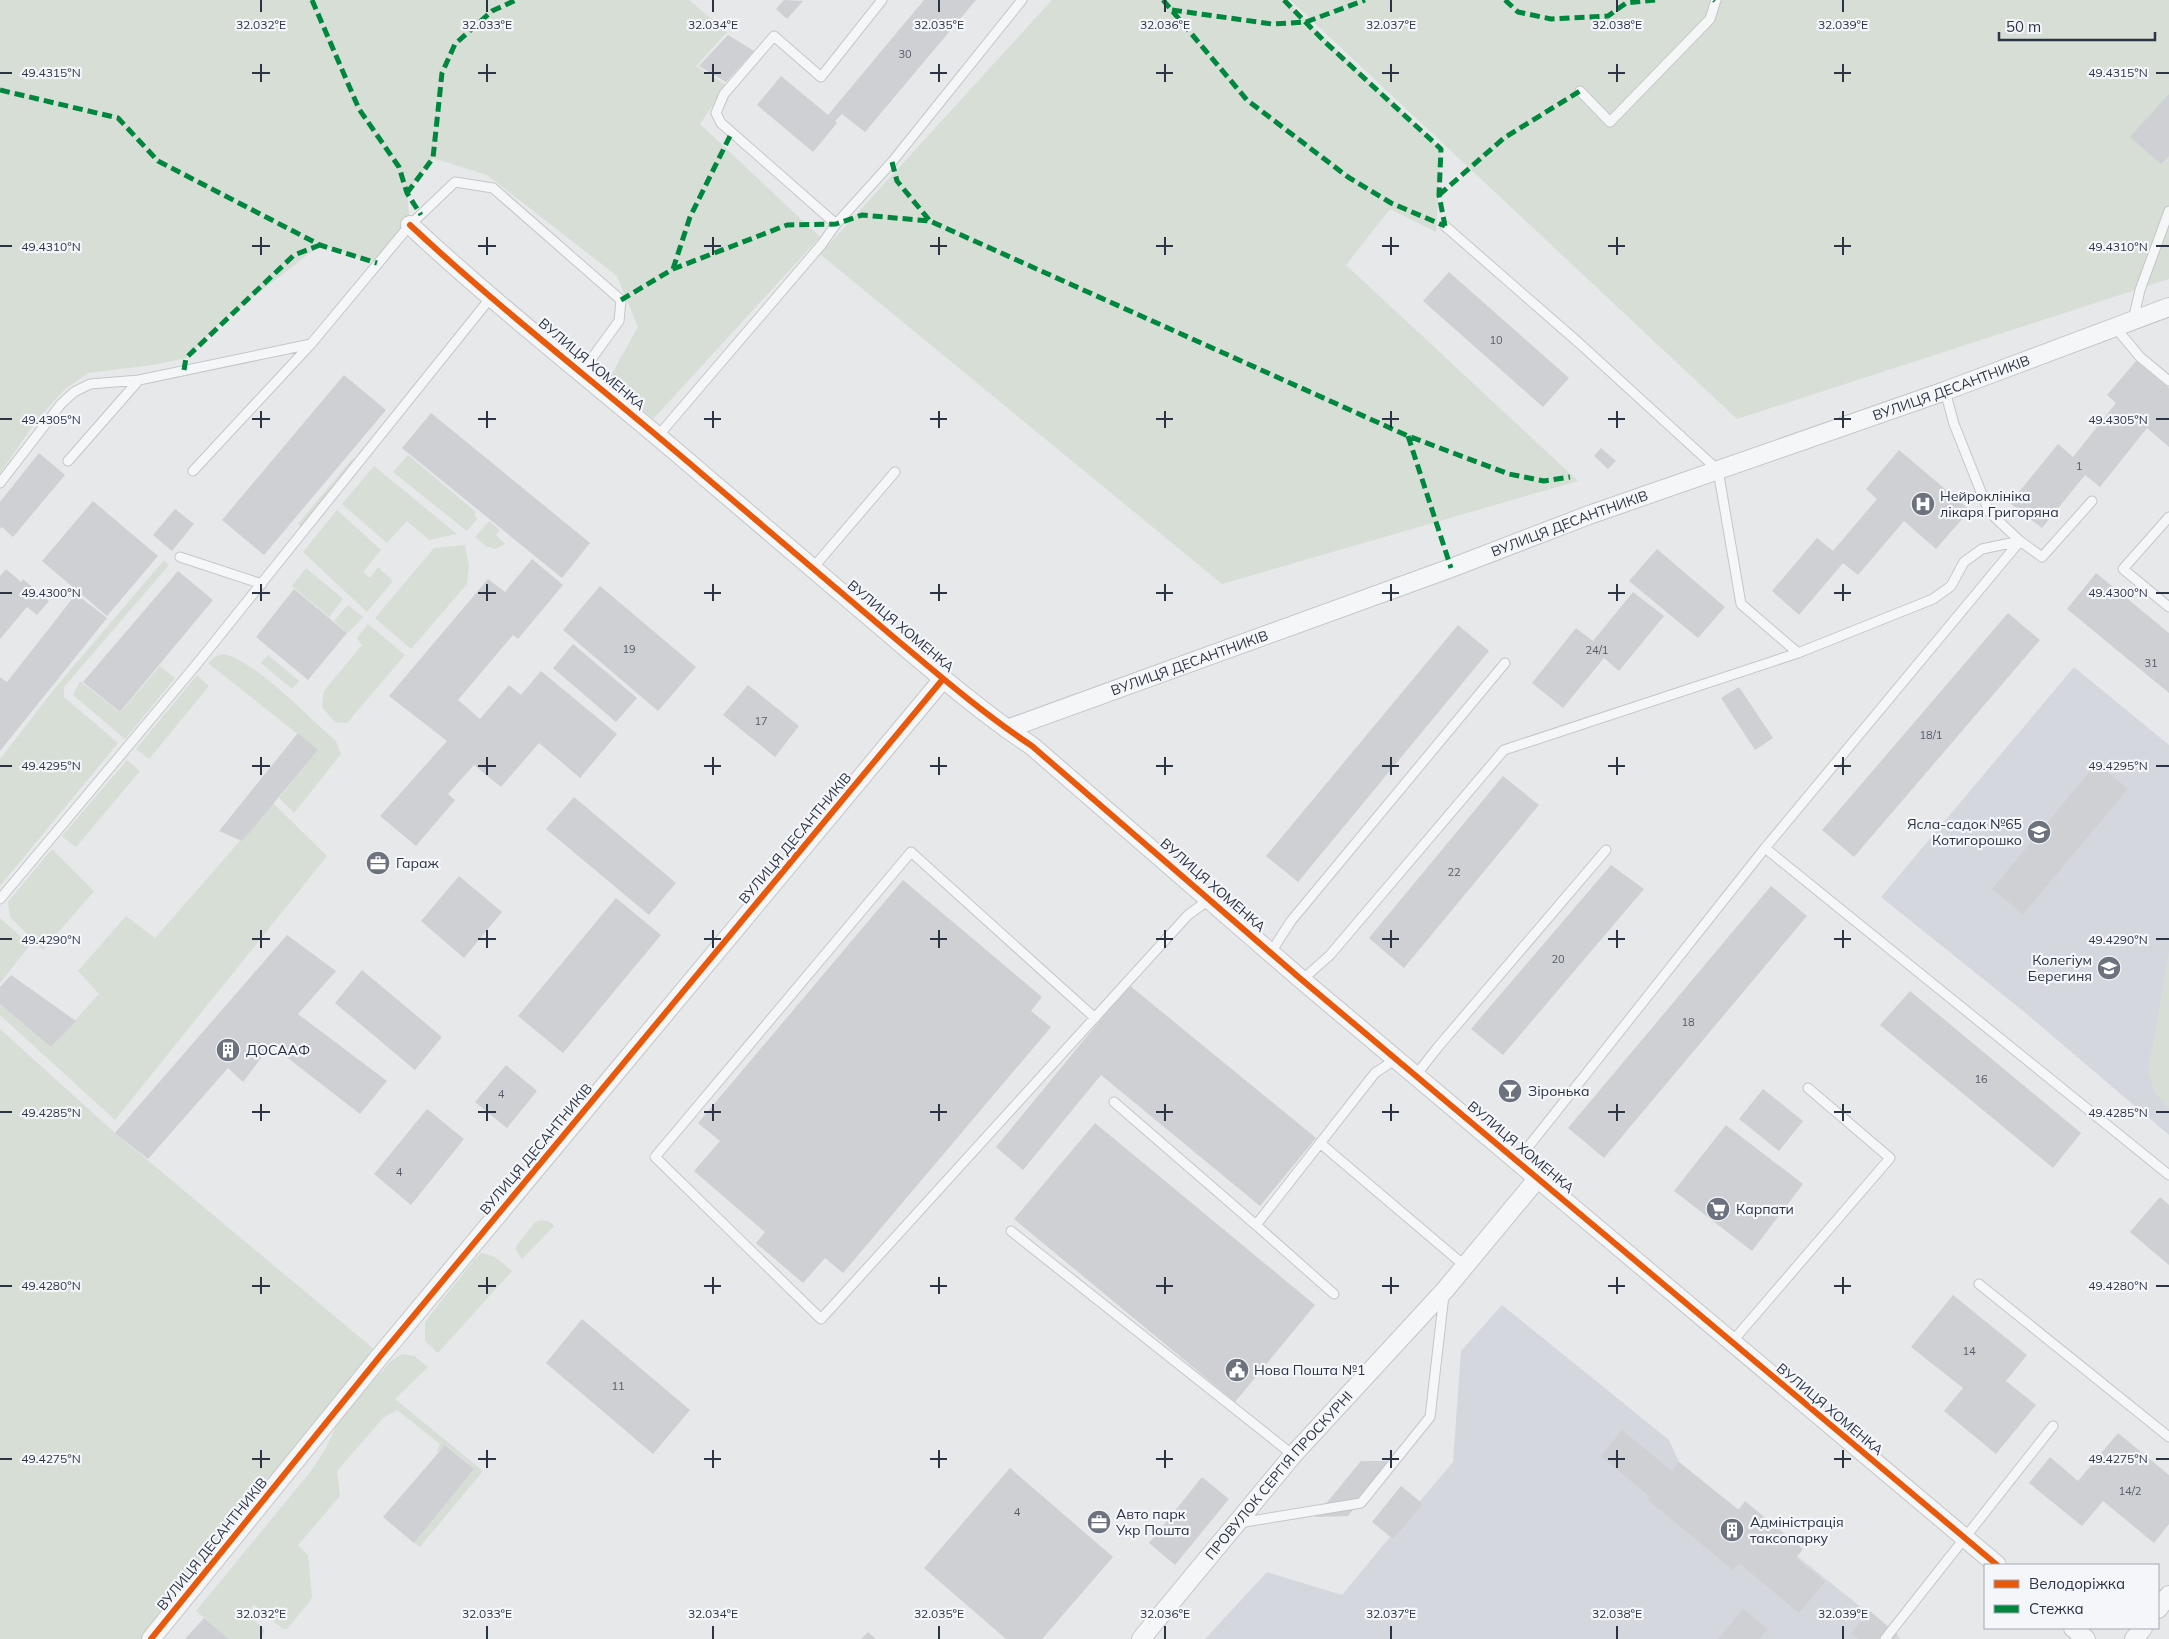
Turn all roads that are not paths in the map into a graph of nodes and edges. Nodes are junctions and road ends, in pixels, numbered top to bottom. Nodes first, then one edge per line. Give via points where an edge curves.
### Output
1 (882, 0) edge
2 (1022, 0) edge
3 (1716, 0) edge
4 (1580, 91) dead end
5 (2169, 211) edge
6 (836, 224) junction
7 (410, 226) junction
8 (1445, 226) dead end
9 (492, 296) junction
10 (2169, 307) edge
11 (2132, 320) junction
12 (2115, 327) junction
13 (311, 344) junction
14 (581, 373) junction
15 (138, 380) junction
16 (2169, 380) edge
17 (1945, 391) junction
18 (658, 436) junction
19 (68, 461) dead end
20 (1718, 470) junction
21 (193, 471) dead end
22 (895, 472) dead end
23 (0, 482) edge
24 (2092, 501) dead end
25 (2169, 517) edge
26 (2020, 541) junction
27 (180, 557) dead end
28 (812, 569) junction
29 (262, 584) junction
30 (2169, 608) edge
31 (1798, 653) junction
32 (1505, 663) dead end
33 (944, 679) junction
34 (1007, 729) junction
35 (1765, 848) junction
36 (1606, 850) dead end
37 (0, 899) edge
38 (1210, 899) junction
39 (1271, 952) junction
40 (1302, 980) junction
41 (1095, 1018) junction
42 (1396, 1059) junction
43 (1416, 1075) junction
44 (1808, 1088) dead end
45 (1114, 1102) dead end
46 (1320, 1142) junction
47 (1517, 1161) junction
48 (2169, 1175) edge
49 (1538, 1178) junction
50 (1256, 1225) junction
51 (1012, 1230) dead end
52 (1465, 1266) junction
53 (1979, 1284) dead end
54 (1445, 1290) junction
55 (1334, 1294) dead end
56 (1731, 1343) junction
57 (2053, 1426) dead end
58 (2169, 1437) edge
59 (1293, 1455) junction
60 (1235, 1524) junction
61 (1965, 1538) junction
62 (1996, 1564) edge
63 (2169, 1595) edge
64 (2159, 1608) edge
65 (2074, 1629) edge
66 (2142, 1629) edge
67 (151, 1639) edge
68 (1141, 1639) edge
69 (1885, 1639) edge
70 (2086, 1639) edge
71 (2134, 1639) edge

1 - 6 lane via 820,77 774,36 724,94 716,112 721,122
2 - 6 lane via 892,162
3 - 4 lane via 1710,19 1610,122
5 - 11 lane
6 - 18 lane
7 - 9 street, ВУЛИЦЯ ХОМЕНКА
7 - 13 lane
7 - 14 lane via 455,182 493,188 500,194 621,300 619,321
8 - 20 lane
9 - 14 street, ВУЛИЦЯ ХОМЕНКА
9 - 29 lane
10 - 11 street, ВУЛИЦЯ ДЕСАНТНИКІВ
11 - 12 street, ВУЛИЦЯ ДЕСАНТНИКІВ
12 - 16 lane via 2140,358
12 - 17 street, ВУЛИЦЯ ДЕСАНТНИКІВ
13 - 15 lane
13 - 21 lane
14 - 18 street, ВУЛИЦЯ ХОМЕНКА
15 - 19 lane
15 - 23 lane via 90,384 74,392
17 - 20 street, ВУЛИЦЯ ДЕСАНТНИКІВ
17 - 26 lane via 1954,424 1988,512
18 - 28 street, ВУЛИЦЯ ХОМЕНКА
20 - 31 lane via 1741,604
20 - 34 street, ВУЛИЦЯ ДЕСАНТНИКІВ
22 - 28 lane
24 - 26 lane via 2042,557
25 - 30 lane via 2122,569
26 - 31 lane via 1982,549 1964,562 1951,586 1933,599
26 - 35 lane
27 - 29 lane
28 - 33 street, ВУЛИЦЯ ХОМЕНКА
29 - 37 lane
31 - 40 lane via 1504,750 1330,955
32 - 39 lane via 1291,922
33 - 34 street, ВУЛИЦЯ ХОМЕНКА
33 - 67 street, ВУЛИЦЯ ДЕСАНТНИКІВ via 381,1355
34 - 38 street, ВУЛИЦЯ ХОМЕНКА via 1032,746
35 - 47 lane
35 - 48 lane
36 - 43 lane
38 - 39 street, ВУЛИЦЯ ХОМЕНКА
38 - 41 lane via 1188,915
39 - 40 street, ВУЛИЦЯ ХОМЕНКА
40 - 42 street, ВУЛИЦЯ ХОМЕНКА
41 - 41 lane via 820,1319 655,1157 911,852
42 - 43 street, ВУЛИЦЯ ХОМЕНКА
42 - 46 lane via 1376,1072
43 - 47 street, ВУЛИЦЯ ХОМЕНКА
44 - 56 lane via 1890,1158
45 - 50 lane
46 - 50 lane
46 - 52 lane
47 - 49 street, ВУЛИЦЯ ХОМЕНКА
49 - 52 street, ПРОВУЛОК СЕРГІЯ ПРОСКУРНІ
49 - 56 street, ВУЛИЦЯ ХОМЕНКА
50 - 55 lane
51 - 59 lane
52 - 54 street, ПРОВУЛОК СЕРГІЯ ПРОСКУРНІ
53 - 58 lane
54 - 59 street, ПРОВУЛОК СЕРГІЯ ПРОСКУРНІ
54 - 60 lane via 1430,1417 1361,1503
56 - 61 street, ВУЛИЦЯ ХОМЕНКА
57 - 61 lane
59 - 60 street, ПРОВУЛОК СЕРГІЯ ПРОСКУРНІ
60 - 68 street, ПРОВУЛОК СЕРГІЯ ПРОСКУРНІ
61 - 62 street, ВУЛИЦЯ ХОМЕНКА
61 - 69 lane
63 - 64 street
65 - 70 street
66 - 71 street

